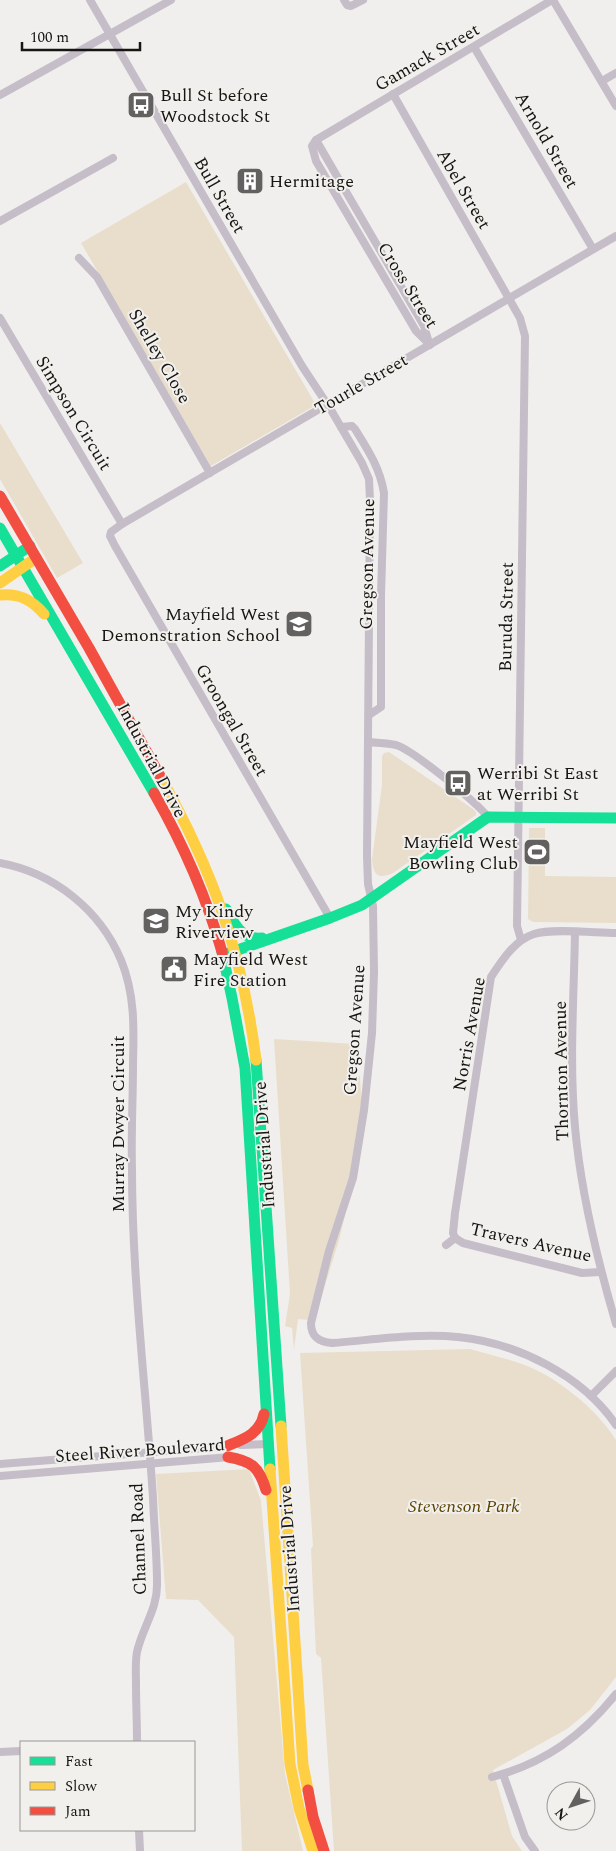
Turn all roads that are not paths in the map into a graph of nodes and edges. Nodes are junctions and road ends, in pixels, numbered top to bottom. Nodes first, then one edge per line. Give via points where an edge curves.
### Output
1 (90, 0) edge
2 (171, 0) edge
3 (344, 0) edge
4 (363, 0) edge
5 (553, 0) edge
6 (110, 35) junction
7 (474, 47) junction
8 (616, 73) edge
9 (602, 81) junction
10 (392, 94) junction
11 (0, 96) edge
12 (616, 106) edge
13 (316, 140) joint
14 (113, 158) dead end
15 (0, 221) edge
16 (616, 236) edge
17 (593, 249) junction
18 (79, 258) dead end
19 (509, 298) junction
20 (0, 318) edge
21 (430, 345) junction
22 (327, 404) junction
23 (341, 427) junction
24 (210, 472) junction
25 (0, 496) edge
26 (122, 524) junction
27 (0, 528) edge
28 (110, 536) joint
29 (30, 546) junction
30 (16, 555) junction
31 (36, 558) junction
32 (0, 566) edge
33 (22, 566) junction
34 (0, 583) edge
35 (0, 595) edge
36 (64, 635) junction
37 (369, 715) junction
38 (368, 742) junction
39 (517, 816) junction
40 (488, 817) junction
41 (616, 818) edge
42 (0, 863) edge
43 (218, 897) junction
44 (372, 897) junction
45 (330, 918) junction
46 (575, 932) junction
47 (616, 933) edge
48 (283, 934) junction
49 (522, 940) junction
50 (236, 951) junction
51 (223, 956) junction
52 (456, 1238) junction
53 (446, 1245) dead end
54 (601, 1272) junction
55 (616, 1324) edge
56 (616, 1371) edge
57 (591, 1396) junction
58 (265, 1402) junction
59 (616, 1425) edge
60 (282, 1443) junction
61 (268, 1444) junction
62 (150, 1452) junction
63 (227, 1452) junction
64 (262, 1457) junction
65 (283, 1457) junction
66 (150, 1463) junction
67 (0, 1464) edge
68 (0, 1476) edge
69 (275, 1538) junction
70 (616, 1694) edge
71 (137, 1741) edge
72 (20, 1751) edge
73 (0, 1752) edge
74 (503, 1774) junction
75 (492, 1777) dead end
76 (139, 1831) edge
77 (140, 1851) edge
78 (313, 1851) edge
79 (324, 1851) edge
80 (535, 1851) edge

1 - 6 street, Bull Street
2 - 6 street
3 - 4 street via 350,6
5 - 7 street, Gamack Street
5 - 9 street
6 - 11 street
6 - 22 street, Bull Street
7 - 10 street, Gamack Street
7 - 17 street, Arnold Street
8 - 9 street
9 - 12 street
10 - 13 street, Gamack Street
10 - 19 street, Abel Street
13 - 21 street, Cross Street via 424,326
14 - 15 street
16 - 17 street, Tourle Street
17 - 19 street, Tourle Street
18 - 24 street, Shelley Close via 97,277
19 - 21 street, Tourle Street
19 - 39 street, Buruda Street via 525,336
20 - 26 street, Simpson Circuit
21 - 22 street, Tourle Street
22 - 23 street, Gregson Avenue
22 - 24 street, Tourle Street
23 - 37 street, Gregson Avenue via 362,463 370,489
23 - 37 street, Gregson Avenue via 352,426 355,429 377,466 384,493 381,707
24 - 26 street, Tourle Street
25 - 29 main road, Industrial Drive
26 - 28 street, Tourle Street
27 - 30 main road, Industrial Drive
28 - 45 street, Groongal Street
29 - 30 main road
29 - 31 main road, Industrial Drive
30 - 32 main road
30 - 33 main road, Industrial Drive
31 - 33 main road
31 - 43 main road, Industrial Drive via 114,690 176,804
33 - 34 main road
33 - 36 main road, Industrial Drive
35 - 36 main road via 15,594 30,600
36 - 51 main road, Industrial Drive via 174,828 200,886
37 - 38 street, Gregson Avenue
38 - 40 street via 397,746 413,754
38 - 44 street, Gregson Avenue via 367,856
39 - 40 main road
39 - 41 main road
39 - 49 street, Buruda Street via 517,926
40 - 44 main road
42 - 62 street, Murray Dwyer Circuit via 44,877 81,902 110,937 130,985 134,1012 133,1234
43 - 48 main road via 246,937 254,939
43 - 50 main road, Industrial Drive
44 - 45 main road via 362,905
44 - 57 street, Gregson Avenue via 372,1024 364,1110 353,1178 329,1251 311,1329 317,1339 332,1343 442,1337 488,1342 538,1361
45 - 48 main road
46 - 47 street, Norris Avenue
46 - 49 street, Norris Avenue via 546,931
46 - 54 street, Thornton Avenue via 574,1125 585,1199
48 - 50 main road
49 - 52 street, Norris Avenue via 501,961 488,991 455,1213 453,1233
50 - 51 main road
50 - 60 main road, Industrial Drive via 260,1080
51 - 58 main road, Industrial Drive via 245,1068
52 - 53 street
52 - 54 street, Travers Avenue via 463,1243 582,1273
54 - 55 street, Thornton Avenue
56 - 57 street
57 - 59 street
58 - 61 main road, Industrial Drive
58 - 63 main road via 264,1421 258,1430
60 - 61 street, Steel River Boulevard
60 - 65 main road, Industrial Drive
61 - 63 street, Steel River Boulevard
61 - 64 main road, Industrial Drive
62 - 63 street, Steel River Boulevard
62 - 66 street, Channel Road
62 - 67 street, Steel River Boulevard
63 - 64 street, Steel River Boulevard
63 - 66 street, Steel River Boulevard
63 - 69 main road via 253,1464 258,1471 266,1488
64 - 65 street, Steel River Boulevard
64 - 69 main road, Industrial Drive
65 - 79 main road, Industrial Drive via 304,1765 313,1817
66 - 68 street, Steel River Boulevard
66 - 71 street, Channel Road via 157,1588 137,1651
69 - 78 main road, Industrial Drive via 290,1764 300,1812
70 - 74 street via 588,1726 570,1740 528,1765
72 - 73 street
74 - 75 street
74 - 80 street via 525,1837
76 - 77 street

